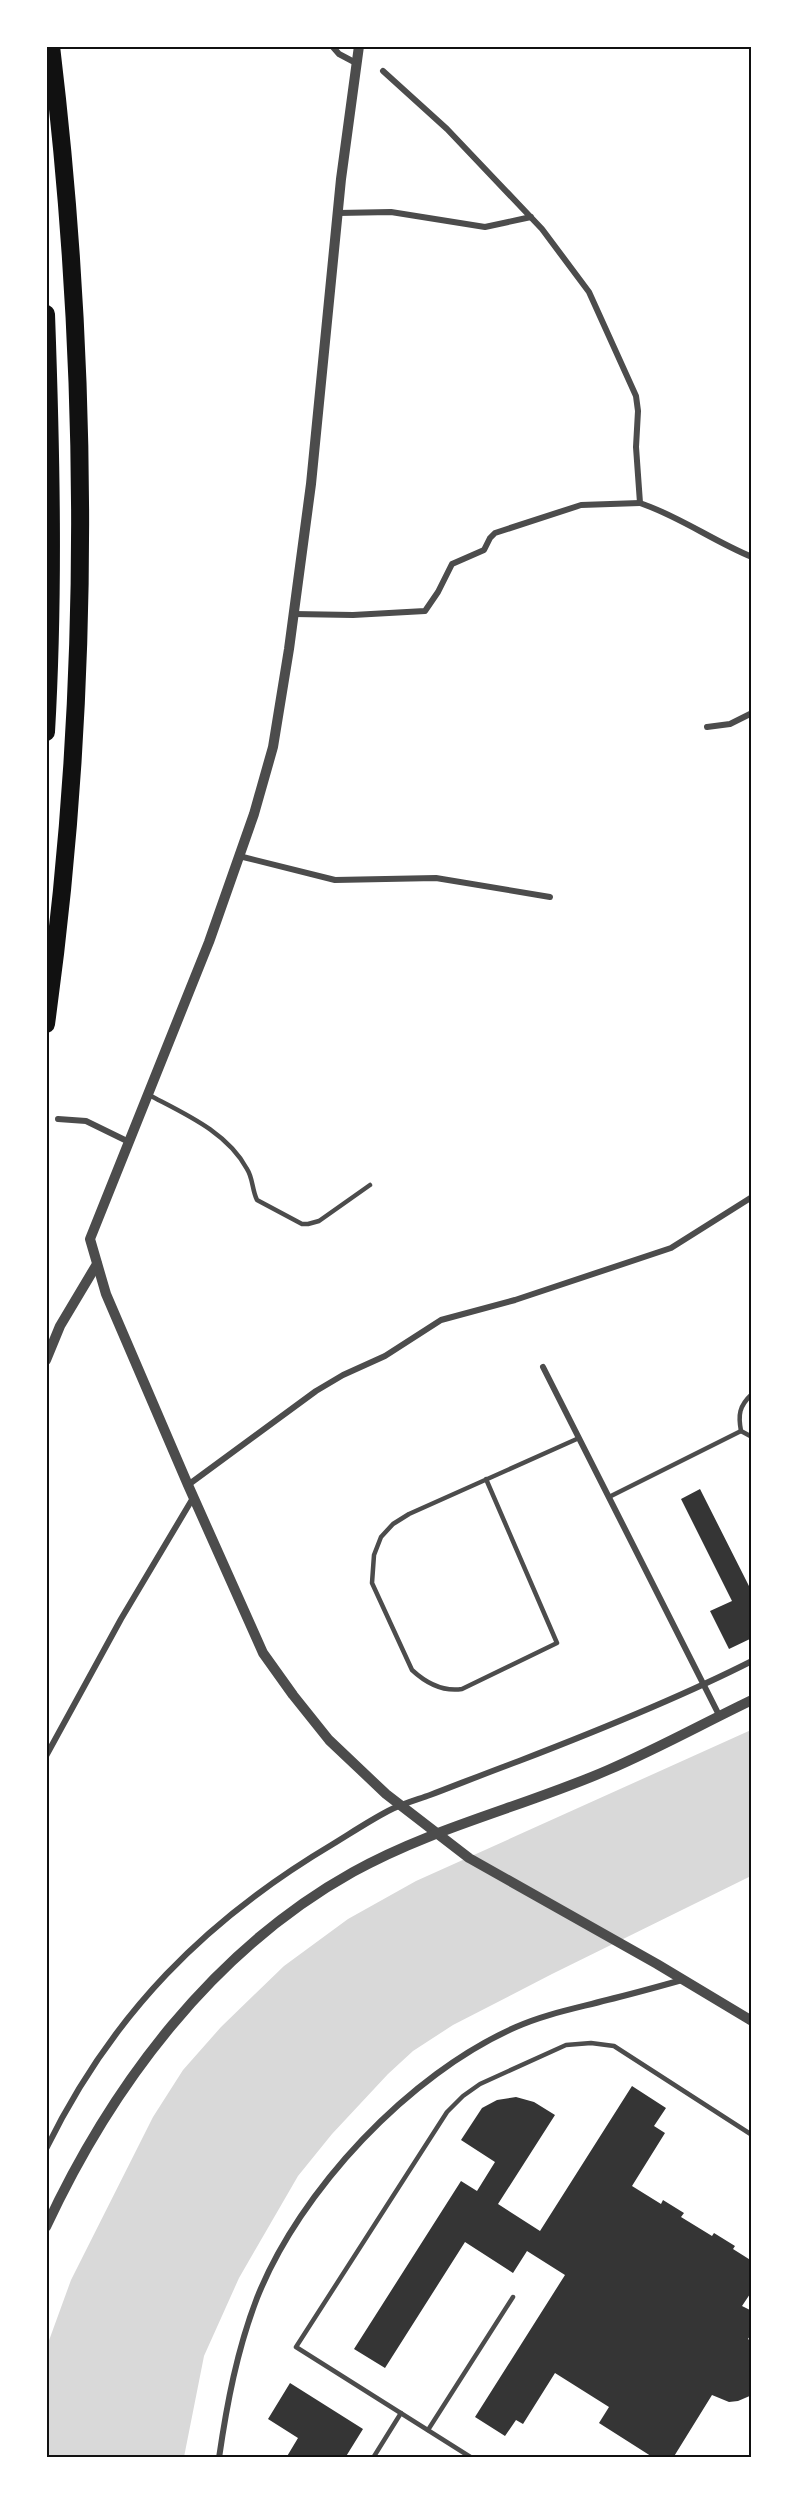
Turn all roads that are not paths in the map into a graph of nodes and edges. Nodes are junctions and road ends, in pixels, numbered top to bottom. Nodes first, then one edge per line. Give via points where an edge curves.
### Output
1 (51, 46) edge
2 (332, 46) edge
3 (358, 46) edge
4 (356, 63) junction
5 (383, 71) dead end
6 (338, 213) junction
7 (531, 217) junction
8 (46, 314) edge
9 (640, 503) junction
10 (752, 556) edge
11 (294, 614) junction
12 (752, 713) edge
13 (707, 727) dead end
14 (46, 732) edge
15 (239, 856) junction
16 (550, 897) dead end
17 (46, 1024) edge
18 (148, 1095) junction
19 (58, 1119) dead end
20 (129, 1142) junction
21 (369, 1185) dead end
22 (752, 1197) edge
23 (97, 1264) junction
24 (46, 1360) edge
25 (543, 1367) dead end
26 (752, 1394) edge
27 (741, 1431) junction
28 (752, 1437) edge
29 (579, 1438) junction
30 (486, 1479) junction
31 (188, 1485) junction
32 (193, 1497) junction
33 (609, 1497) junction
34 (752, 1661) edge
35 (704, 1685) junction
36 (752, 1700) edge
37 (719, 1715) junction
38 (46, 1756) edge
39 (401, 1806) junction
40 (436, 1832) junction
41 (683, 1980) junction
42 (752, 2021) edge
43 (752, 2134) edge
44 (46, 2149) edge
45 (46, 2227) edge
46 (513, 2297) dead end
47 (401, 2413) junction
48 (428, 2430) junction
49 (219, 2457) edge
50 (373, 2457) edge
51 (472, 2457) edge

1 - 17 highway via 74,306 80,576 73,768 63,896
2 - 4 street
3 - 4 street
4 - 6 street
5 - 7 street via 447,129
6 - 7 street via 391,212 485,227
6 - 11 street
7 - 9 street via 589,292 631,381 638,411
8 - 14 highway via 52,576
9 - 10 street via 660,509
9 - 11 street via 581,505 495,533 484,550 452,564 425,611
11 - 15 street via 273,747
12 - 13 street via 730,724
15 - 16 street via 335,880 436,878
15 - 18 street
18 - 20 street
18 - 21 lane via 206,1125 241,1158 257,1200 302,1224 319,1221
19 - 20 street via 86,1121
20 - 23 street via 90,1239
22 - 31 street via 671,1248 515,1300 441,1320 385,1356 316,1391
23 - 24 street via 60,1326
23 - 31 street
25 - 29 street
26 - 27 lane via 743,1402 738,1417
27 - 28 lane
27 - 33 lane
29 - 30 lane
29 - 33 street
30 - 30 lane via 393,1524 381,1537 374,1555 372,1583 405,1660 420,1678 444,1690 462,1689 557,1643
31 - 32 street
32 - 38 street
32 - 39 street via 263,1653 329,1740
33 - 35 street
34 - 35 street
35 - 37 street
35 - 39 street
36 - 37 street
37 - 40 street via 607,1771
39 - 40 street
39 - 44 street via 298,1864 239,1906 191,1948 114,2033
40 - 41 street via 469,1858
40 - 45 street via 315,1894 282,1918 197,1997 156,2044 113,2104
41 - 42 street
41 - 49 street via 513,2028 452,2063 386,2116 316,2196 271,2268 242,2343
43 - 47 lane via 614,2046 566,2045 480,2084 463,2096 447,2112 296,2347
46 - 48 lane
47 - 48 lane
47 - 50 lane
48 - 51 lane

